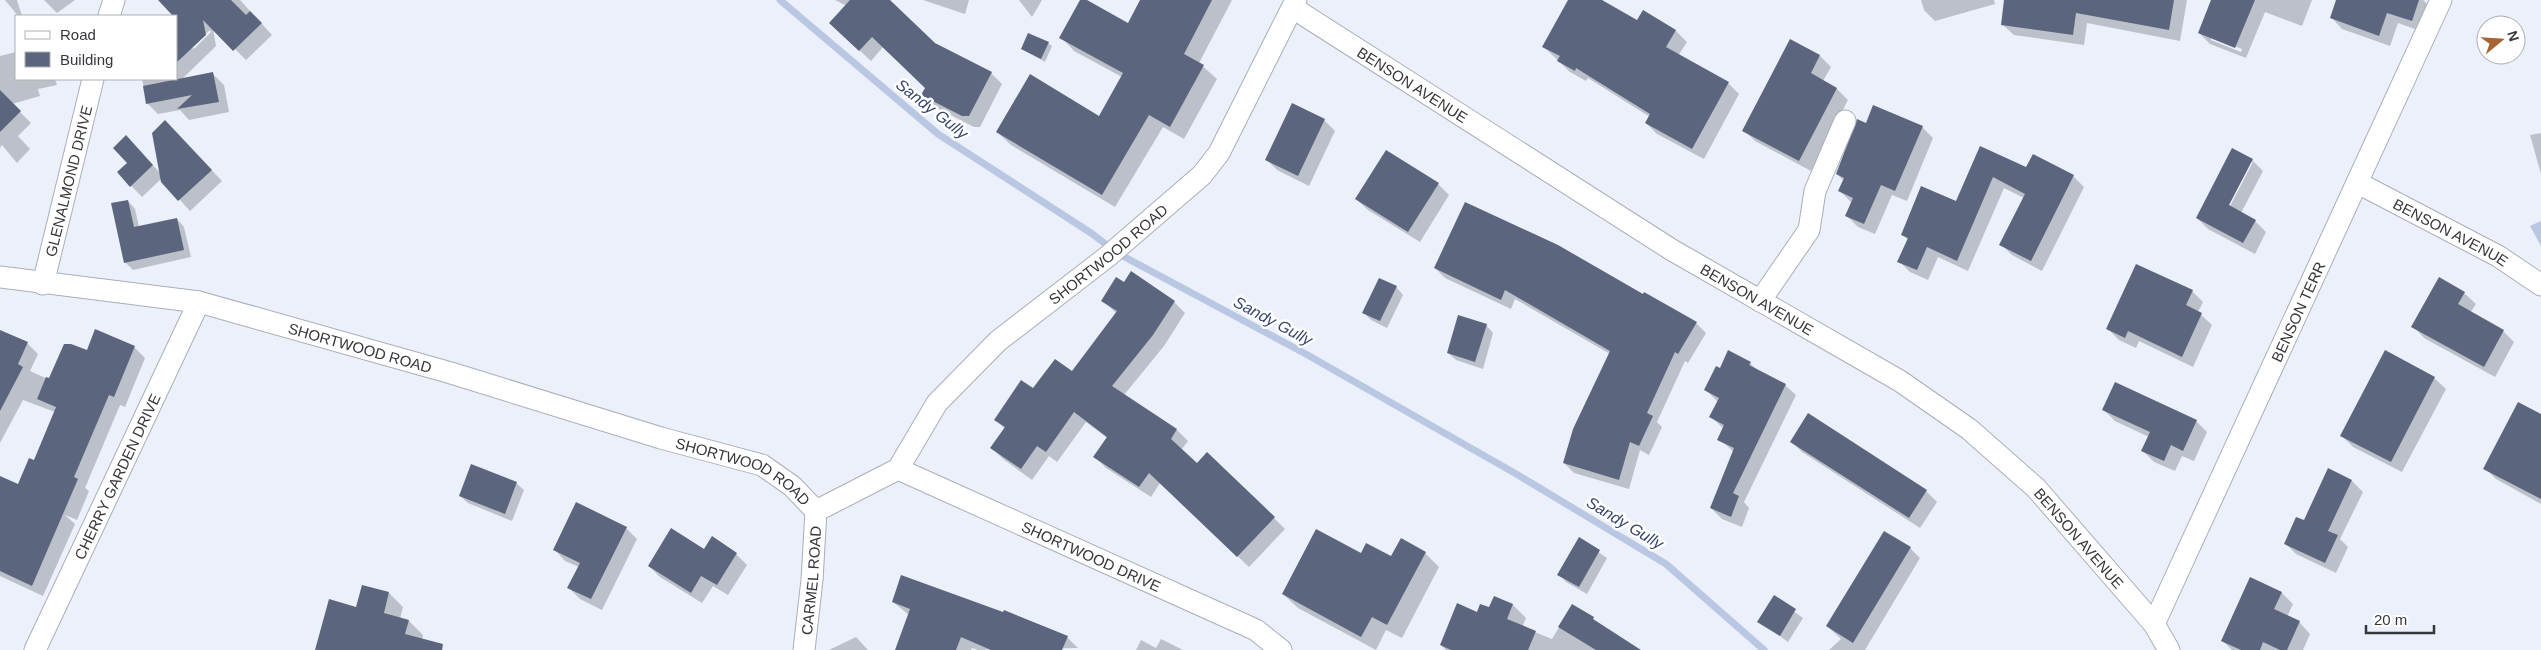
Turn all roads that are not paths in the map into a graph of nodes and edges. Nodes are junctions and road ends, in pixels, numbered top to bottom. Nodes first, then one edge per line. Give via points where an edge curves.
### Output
1 (114, 0) edge
2 (2441, 0) edge
3 (1295, 4) edge
4 (109, 15) edge
5 (93, 80) edge
6 (1845, 121) dead end
7 (2358, 183) junction
8 (0, 277) edge
9 (43, 284) junction
10 (2541, 285) edge
11 (1760, 300) junction
12 (199, 302) junction
13 (898, 469) junction
14 (816, 510) junction
15 (2154, 624) junction
16 (35, 650) edge
17 (804, 650) edge
18 (1281, 650) edge
19 (2168, 650) edge

1 - 4 street
2 - 7 street, BENSON TERR
3 - 11 street, BENSON AVENUE via 1672,250
3 - 13 street, SHORTWOOD ROAD via 1219,153 1202,175 1107,257 998,341 937,403
5 - 9 street, GLENALMOND DRIVE
6 - 11 street via 1815,191 1809,230
7 - 10 street, BENSON AVENUE via 2498,256
7 - 15 street, BENSON TERR
8 - 9 street, SHORTWOOD ROAD
9 - 12 street, SHORTWOOD ROAD
11 - 15 street, BENSON AVENUE via 1900,381 1969,429 2036,488
12 - 14 street, SHORTWOOD ROAD via 762,465 792,486
12 - 16 street, CHERRY GARDEN DRIVE
13 - 14 street, SHORTWOOD ROAD
13 - 18 street, SHORTWOOD DRIVE via 1256,630
14 - 17 street, CARMEL ROAD
15 - 19 street, BENSON AVENUE

